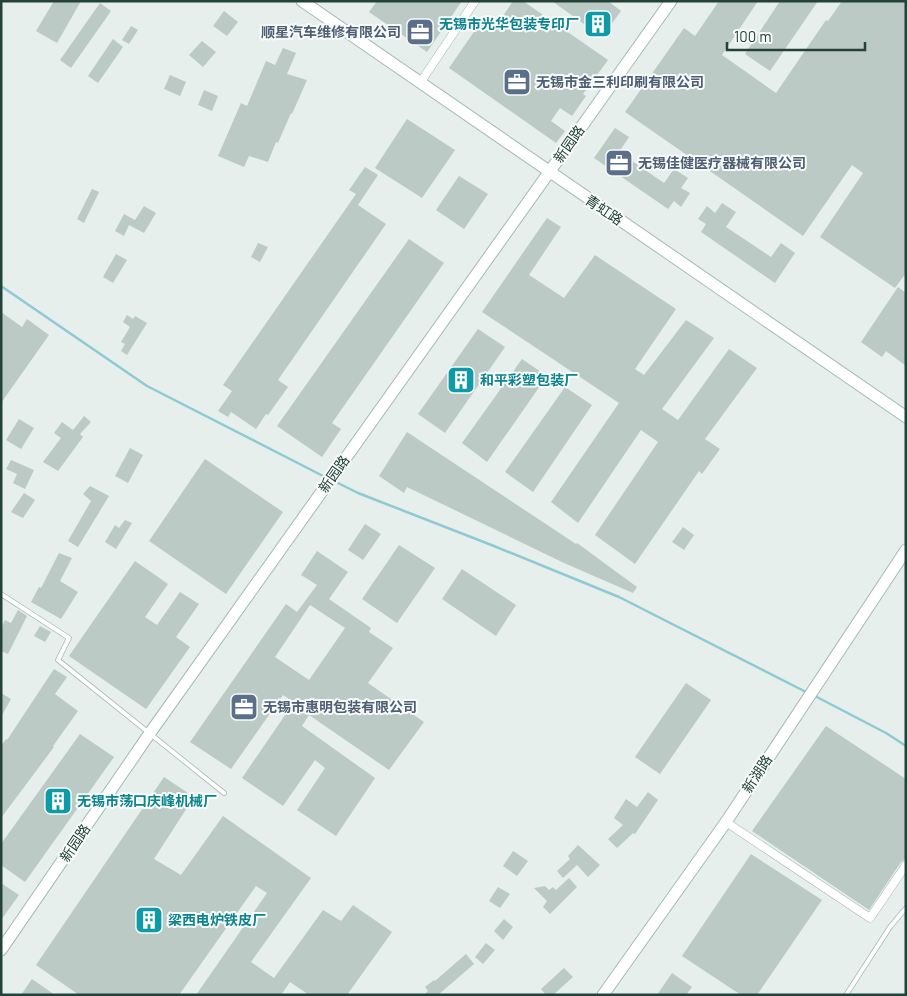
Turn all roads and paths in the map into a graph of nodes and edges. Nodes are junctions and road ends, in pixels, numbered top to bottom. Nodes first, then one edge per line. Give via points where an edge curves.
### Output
1 (302, 1) edge
2 (475, 1) edge
3 (671, 1) edge
4 (420, 83) junction
5 (549, 172) junction
6 (906, 417) edge
7 (906, 550) edge
8 (1, 594) edge
9 (150, 733) junction
10 (224, 793) dead end
11 (726, 822) junction
12 (906, 865) edge
13 (906, 908) edge
14 (1, 950) edge
15 (603, 995) edge
16 (846, 995) edge

1 - 4 street, 青虹路
2 - 4 street
3 - 5 street, 新园路
4 - 5 street, 青虹路
5 - 6 street, 青虹路
5 - 9 street, 新园路
7 - 11 street, 新湖路
8 - 9 lane via 70,638 58,660
9 - 10 lane
9 - 14 street, 新园路
11 - 12 street via 870,918
11 - 15 street, 新湖路
13 - 16 lane via 890,926

